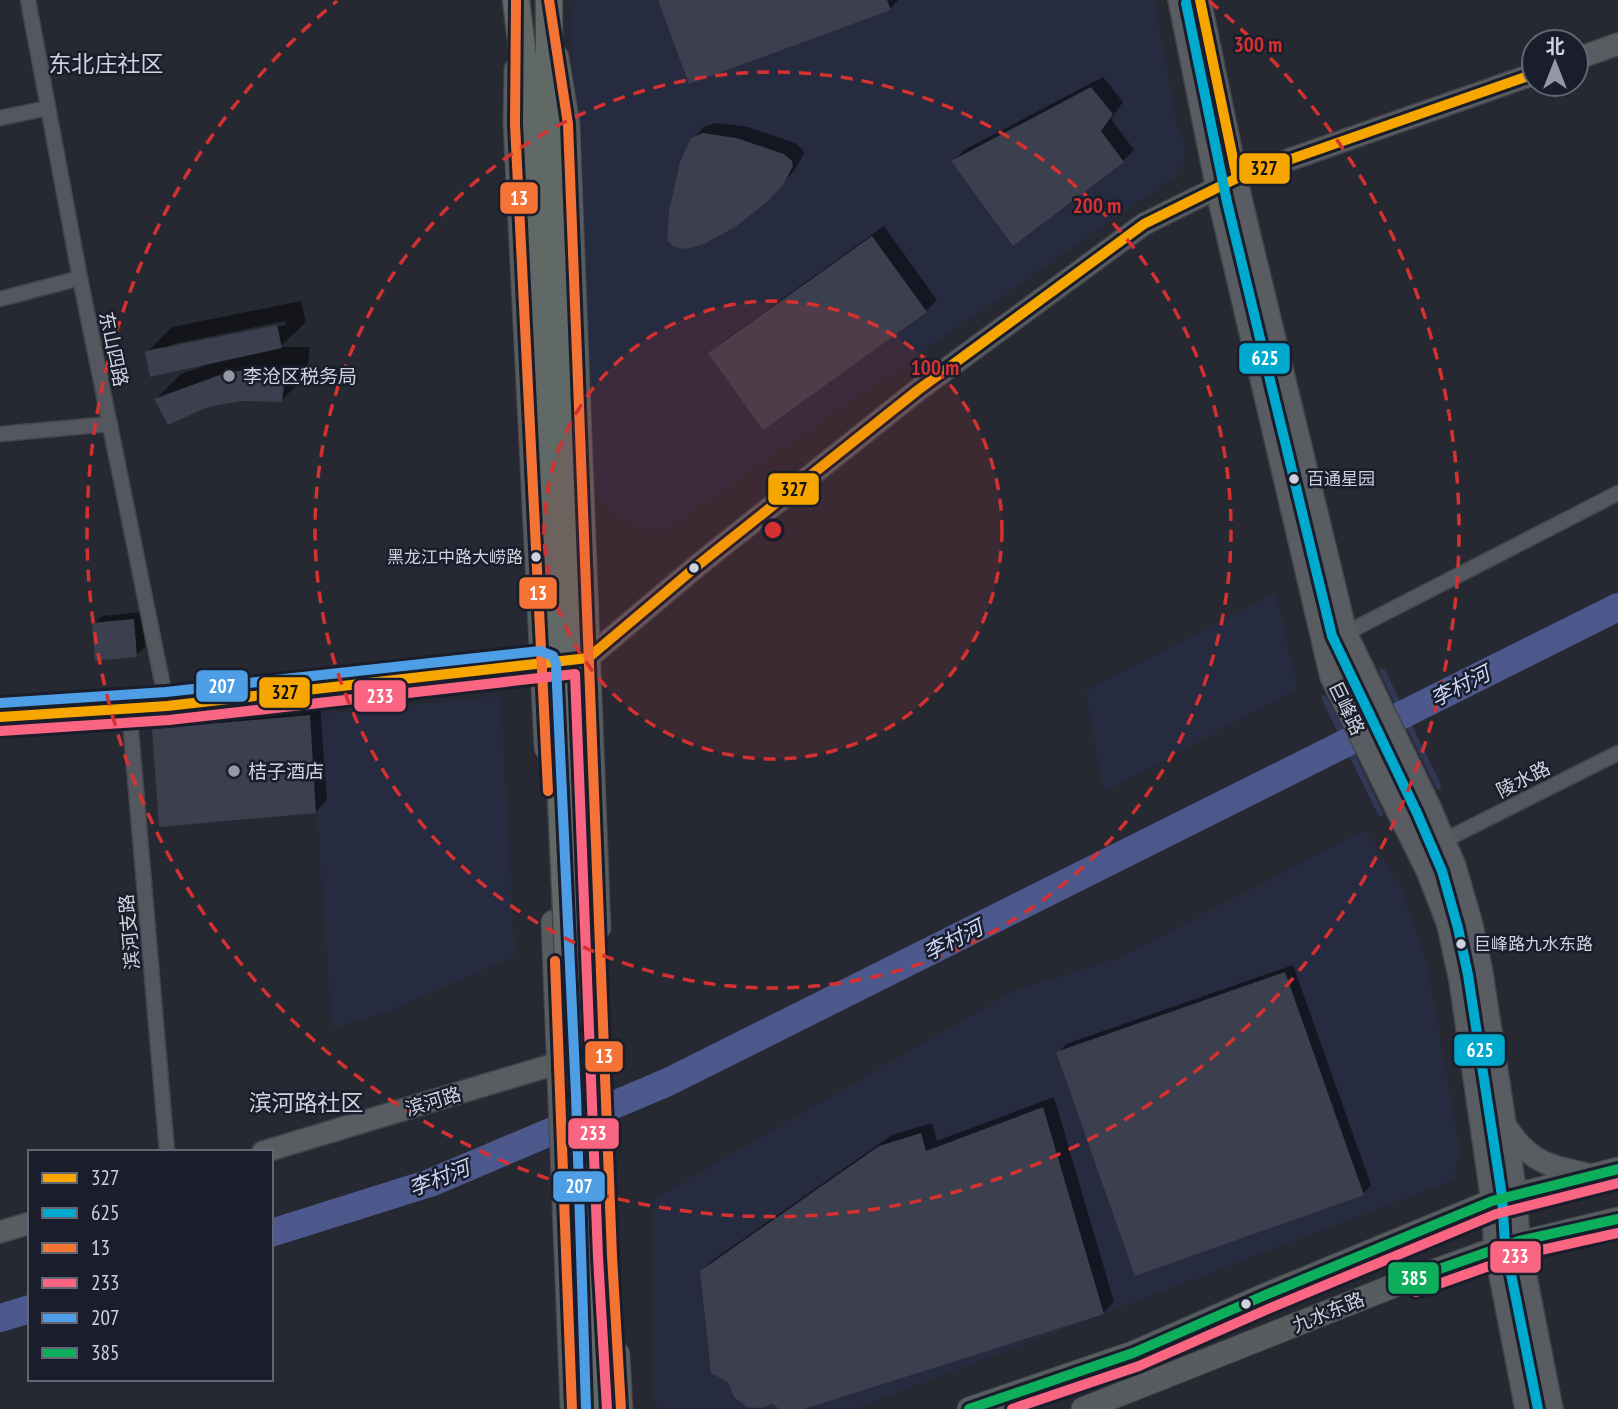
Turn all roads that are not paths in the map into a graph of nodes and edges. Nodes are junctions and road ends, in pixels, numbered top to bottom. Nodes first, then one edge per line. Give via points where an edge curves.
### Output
1 (28, 0) edge
2 (1179, 0) edge
3 (1200, 0) edge
4 (549, 6) edge
5 (517, 8) edge
6 (1618, 44) edge
7 (1590, 54) edge
8 (1520, 79) edge
9 (48, 108) junction
10 (0, 118) edge
11 (540, 120) junction
12 (1227, 182) junction
13 (80, 278) junction
14 (0, 299) edge
15 (110, 424) junction
16 (0, 434) edge
17 (1618, 493) edge
18 (1346, 633) junction
19 (587, 658) junction
20 (542, 665) junction
21 (167, 706) junction
22 (129, 708) junction
23 (0, 717) edge
24 (1618, 753) edge
25 (1445, 840) junction
26 (604, 1050) junction
27 (559, 1063) junction
28 (1506, 1126) junction
29 (167, 1150) edge
30 (270, 1150) edge
31 (1618, 1170) edge
32 (1591, 1175) junction
33 (1516, 1194) junction
34 (1492, 1201) junction
35 (1618, 1219) edge
36 (28, 1224) edge
37 (0, 1232) edge
38 (1520, 1241) junction
39 (1495, 1249) junction
40 (572, 1409) edge
41 (588, 1409) edge
42 (608, 1409) edge
43 (621, 1409) edge
44 (969, 1409) edge
45 (1083, 1409) edge
46 (1526, 1409) edge
47 (1552, 1409) edge

1 - 9 street, 东山四路
2 - 12 street, 巨峰路
3 - 12 street, 巨峰路
4 - 11 highway
4 - 19 main road via 568,124
5 - 11 highway
5 - 20 main road via 515,124
6 - 7 street
8 - 12 street
9 - 10 street
9 - 13 street, 东山四路
11 - 41 highway, bridge
11 - 42 highway, bridge
12 - 18 street, 巨峰路
12 - 19 street via 1144,224 918,390
12 - 34 street, 巨峰路 via 1331,677 1428,873 1448,925
13 - 14 street
13 - 15 street, 东山四路
15 - 16 street
15 - 21 street, 东山四路
17 - 18 street
18 - 25 street, 巨峰路
19 - 20 street
19 - 26 main road
20 - 21 street
20 - 27 main road
21 - 22 street
22 - 23 street
22 - 29 street, 滨河支路
24 - 25 street, 陵水路
25 - 28 street, 巨峰路 via 1472,925
26 - 27 street, 滨河路
26 - 43 main road
27 - 30 street, 滨河路
27 - 40 main road
28 - 32 street via 1535,1159
28 - 33 street, 巨峰路
31 - 32 main road, 九水东路
32 - 33 main road, 九水东路
33 - 34 main road, 九水东路
33 - 38 street, 巨峰路
34 - 39 street, 巨峰路
34 - 44 main road, 九水东路 via 1133,1353
35 - 38 main road, 九水东路
36 - 37 street
38 - 39 main road, 九水东路
38 - 47 street, 巨峰路
39 - 45 main road, 九水东路
39 - 46 street, 巨峰路

